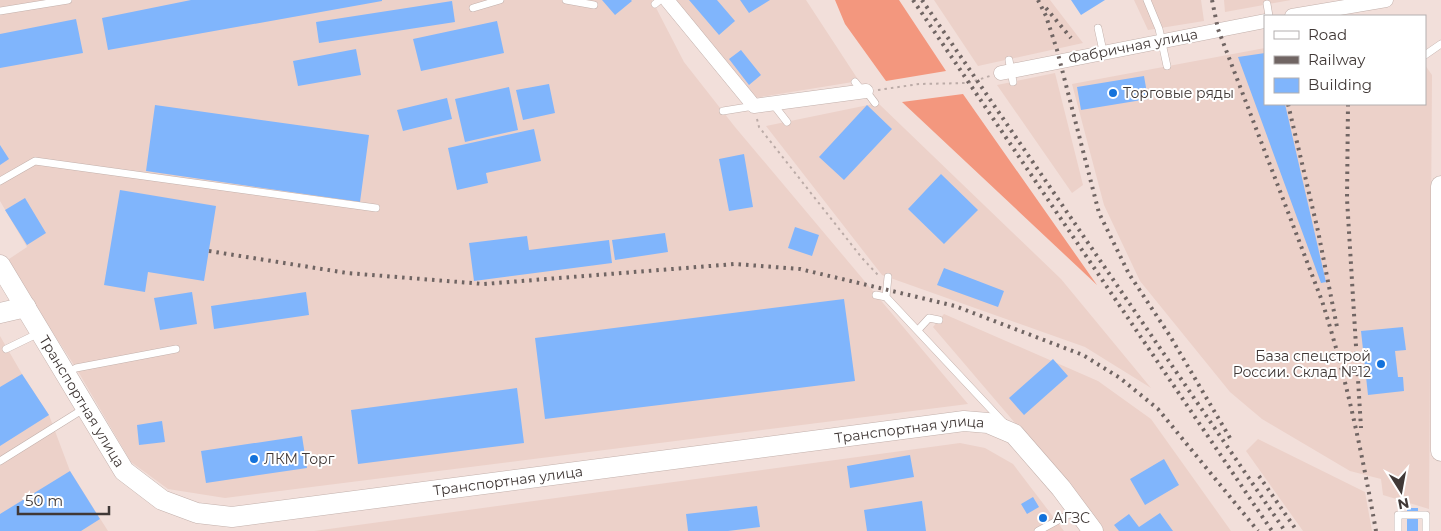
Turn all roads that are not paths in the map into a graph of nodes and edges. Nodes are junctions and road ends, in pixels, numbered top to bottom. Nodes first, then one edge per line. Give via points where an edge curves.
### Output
1 (68, 0) edge
2 (500, 0) edge
3 (566, 0) edge
4 (1146, 0) edge
5 (1386, 0) edge
6 (661, 1) edge
7 (1267, 4) dead end
8 (594, 5) dead end
9 (473, 8) dead end
10 (0, 11) edge
11 (1269, 15) edge
12 (1298, 15) edge
13 (1264, 21) edge
14 (1098, 28) dead end
15 (1162, 40) junction
16 (1441, 44) edge
17 (1103, 52) junction
18 (1426, 54) edge
19 (1166, 66) dead end
20 (1009, 71) road end
21 (861, 88) joint
22 (773, 104) junction
23 (875, 104) dead end
24 (754, 106) junction
25 (723, 111) dead end
26 (787, 122) dead end
27 (0, 181) edge
28 (1441, 186) edge
29 (376, 208) dead end
30 (0, 265) edge
31 (887, 278) road end
32 (1440, 291) edge
33 (876, 295) dead end
34 (886, 297) junction
35 (26, 307) junction
36 (0, 313) edge
37 (939, 320) dead end
38 (918, 330) junction
39 (41, 332) junction
40 (6, 349) dead end
41 (176, 349) dead end
42 (66, 374) junction
43 (1438, 403) edge
44 (86, 408) junction
45 (1014, 434) junction
46 (1441, 451) edge
47 (0, 461) edge
48 (1077, 510) junction
49 (1038, 531) edge
50 (1093, 531) edge
51 (1398, 531) edge
52 (1426, 531) edge

1 - 10 lane
2 - 9 lane
3 - 8 lane
4 - 15 lane
5 - 12 street
6 - 24 street
7 - 11 lane
13 - 15 street, Фабричная улица
14 - 17 lane
15 - 17 street, Фабричная улица
15 - 19 lane
16 - 18 lane
17 - 20 street, Фабричная улица
21 - 22 street
21 - 23 lane
22 - 24 street
22 - 26 lane
24 - 25 lane
27 - 29 lane via 35,161
28 - 32 street
30 - 35 street, Транспортная улица
31 - 34 lane
32 - 43 street
33 - 34 lane
34 - 38 lane
35 - 36 street
35 - 39 street, Транспортная улица
37 - 38 lane via 929,318
38 - 45 lane
39 - 40 lane
39 - 42 street, Транспортная улица
41 - 42 lane via 76,368
42 - 44 street, Транспортная улица
43 - 46 street
44 - 45 street, Транспортная улица via 124,471 162,500 197,513 232,518 935,424 988,423
44 - 47 lane
45 - 48 street, Транспортная улица
48 - 49 lane
48 - 50 street, Транспортная улица
51 - 52 lane via 1398,515 1426,515

